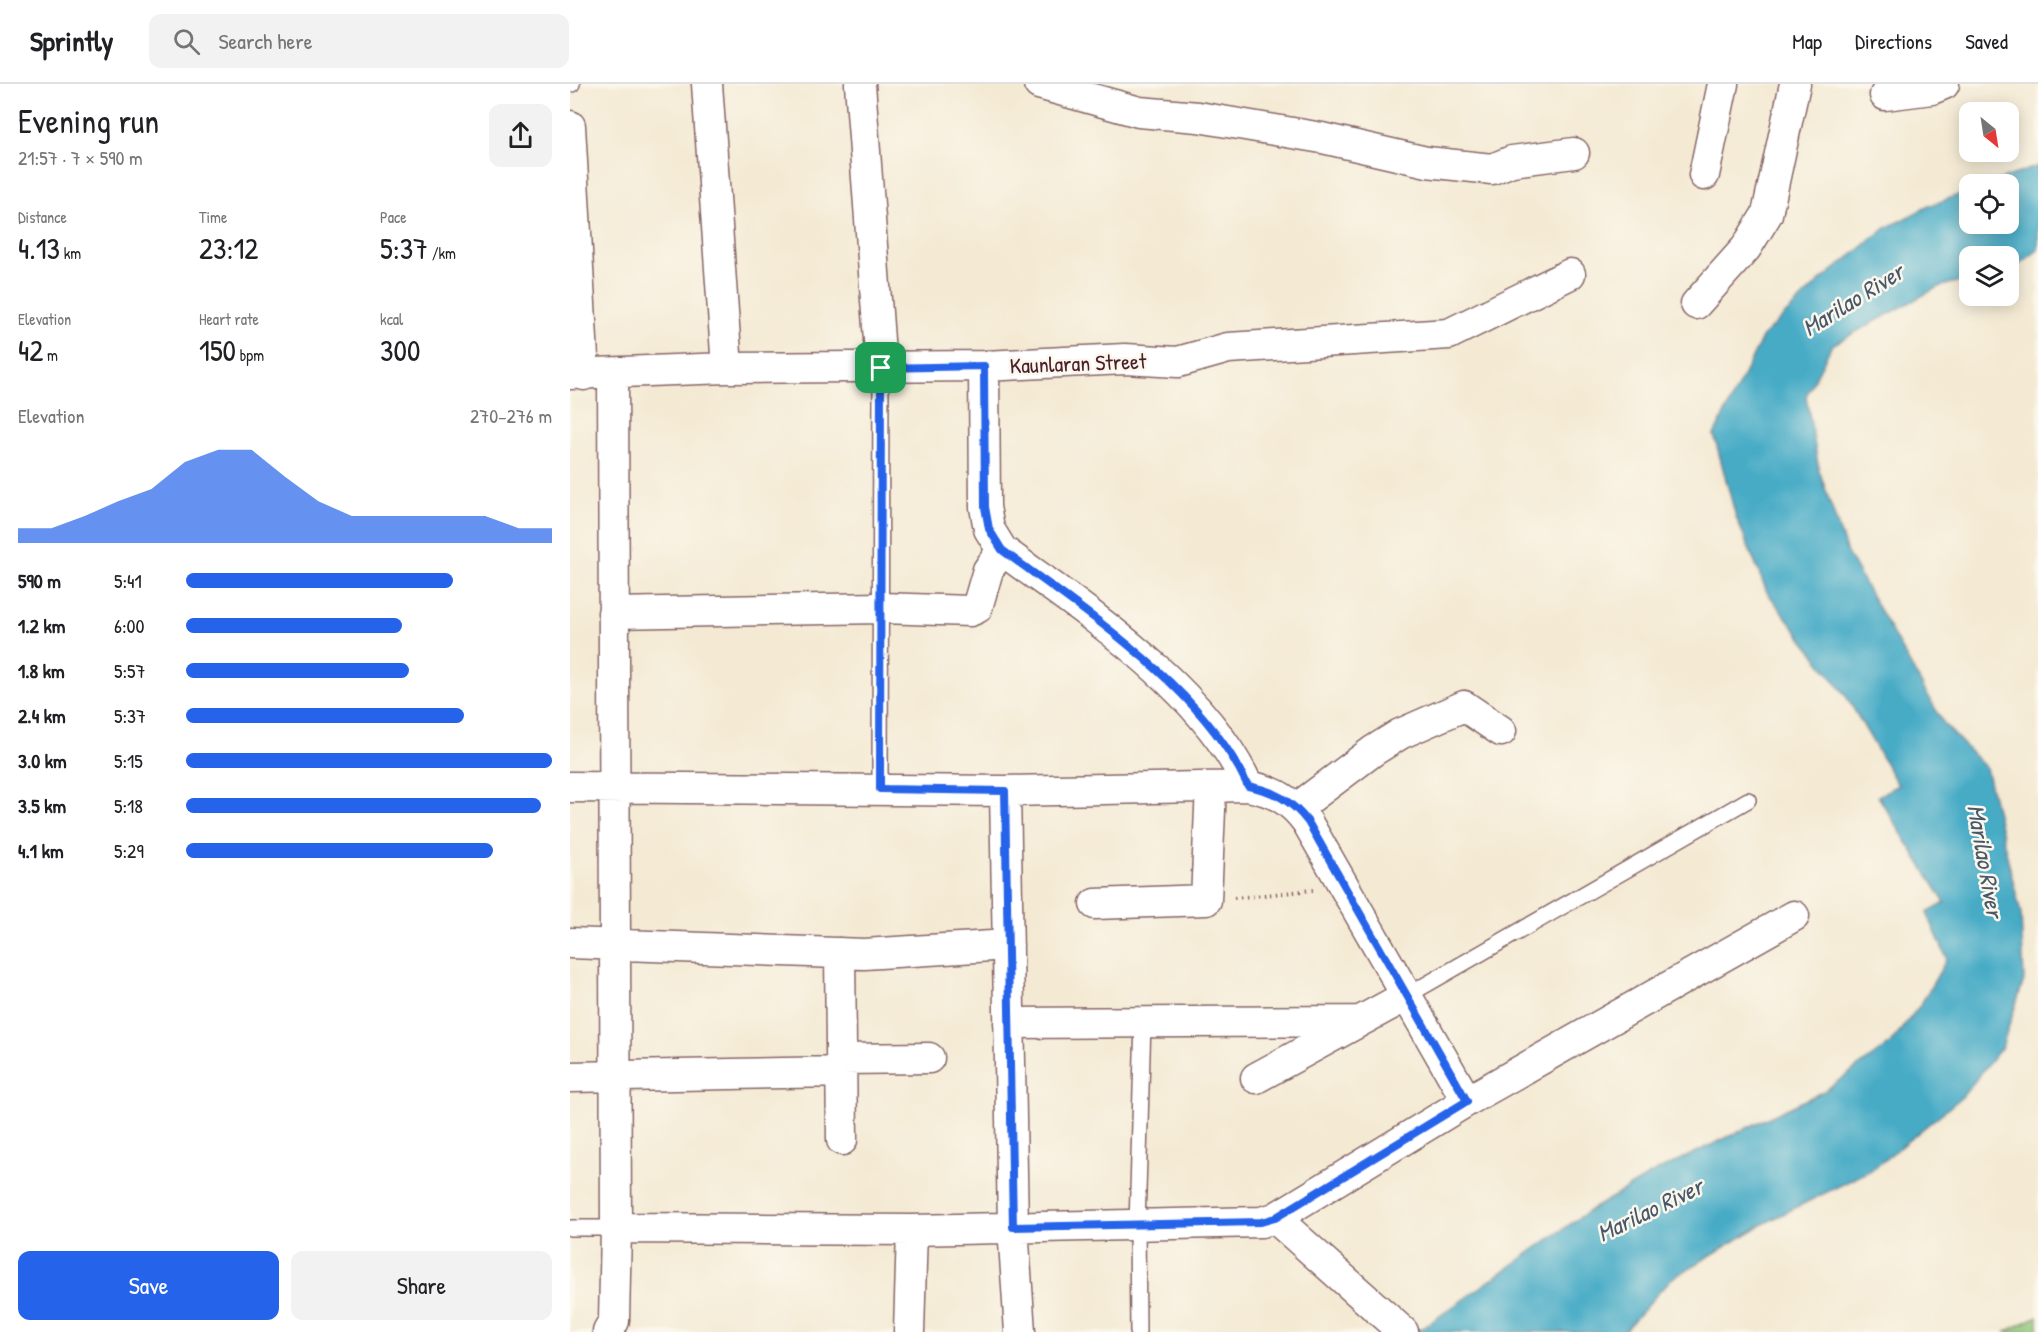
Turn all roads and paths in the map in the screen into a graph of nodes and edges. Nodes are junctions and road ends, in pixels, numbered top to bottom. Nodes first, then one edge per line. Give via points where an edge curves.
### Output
1 (707, 84) edge
2 (860, 84) edge
3 (1039, 84) edge
4 (1723, 84) edge
5 (1795, 84) edge
6 (1944, 84) edge
7 (1885, 95) dead end
8 (570, 126) edge
9 (1574, 153) dead end
10 (1704, 175) dead end
11 (1570, 274) dead end
12 (1696, 304) dead end
13 (984, 366) junction
14 (727, 368) junction
15 (881, 368) junction
16 (589, 374) edge
17 (1002, 550) junction
18 (881, 609) junction
19 (613, 613) junction
20 (1502, 730) dead end
21 (1248, 786) junction
22 (570, 787) edge
23 (1211, 787) junction
24 (615, 788) junction
25 (880, 789) junction
26 (1005, 791) junction
27 (1748, 800) dead end
28 (1297, 808) junction
29 (1343, 887) junction
30 (1206, 900) junction
31 (1095, 904) dead end
32 (1794, 916) dead end
33 (570, 943) edge
34 (616, 945) junction
35 (1008, 945) junction
36 (840, 953) junction
37 (1408, 995) junction
38 (1359, 1021) junction
39 (1143, 1022) junction
40 (1009, 1023) junction
41 (929, 1058) dead end
42 (842, 1066) junction
43 (615, 1075) junction
44 (570, 1077) edge
45 (1256, 1078) dead end
46 (1467, 1101) junction
47 (842, 1140) dead end
48 (1275, 1218) junction
49 (1137, 1226) junction
50 (1013, 1227) junction
51 (570, 1228) edge
52 (616, 1228) junction
53 (912, 1230) junction
54 (608, 1332) edge
55 (909, 1332) edge
56 (1020, 1332) edge
57 (1138, 1332) edge
58 (1403, 1332) edge

1 - 14 street
2 - 15 street
3 - 9 street via 1139,112 1198,117 1299,134 1427,162 1492,168 1512,161
4 - 10 street
5 - 12 street via 1767,214 1746,248
6 - 7 street
8 - 16 street
11 - 13 street, Kaunlaran Street via 1449,334 1228,348 1178,362 1125,359
13 - 15 street, Kaunlaran Street
13 - 17 street via 985,507 989,529
14 - 15 street, Kaunlaran Street
14 - 16 street, Kaunlaran Street
15 - 18 lane
16 - 19 street
17 - 18 street via 988,570 977,608
17 - 21 street via 1110,632 1199,710 1231,752
18 - 19 street
18 - 25 lane
19 - 24 street
20 - 28 street via 1464,706 1400,734
21 - 23 street
21 - 28 street via 1269,790
22 - 24 street
23 - 26 street
23 - 30 street
24 - 25 street
24 - 34 street
25 - 26 street
26 - 35 street
27 - 37 lane
28 - 29 street
29 - 30 path
29 - 37 street
30 - 31 street
32 - 46 street
33 - 34 street
34 - 36 street
34 - 43 street
35 - 36 street
35 - 40 street
36 - 42 street
37 - 38 street
37 - 46 street
38 - 39 street
38 - 45 street
39 - 40 street
39 - 49 lane
40 - 50 street
41 - 42 street
42 - 43 street
42 - 47 street
43 - 44 street
43 - 52 street
46 - 48 street
48 - 49 street via 1245,1225
48 - 58 street
49 - 50 street
49 - 57 lane
50 - 53 street
50 - 56 street
51 - 52 lane
52 - 53 street
52 - 54 street via 614,1321
53 - 55 street

